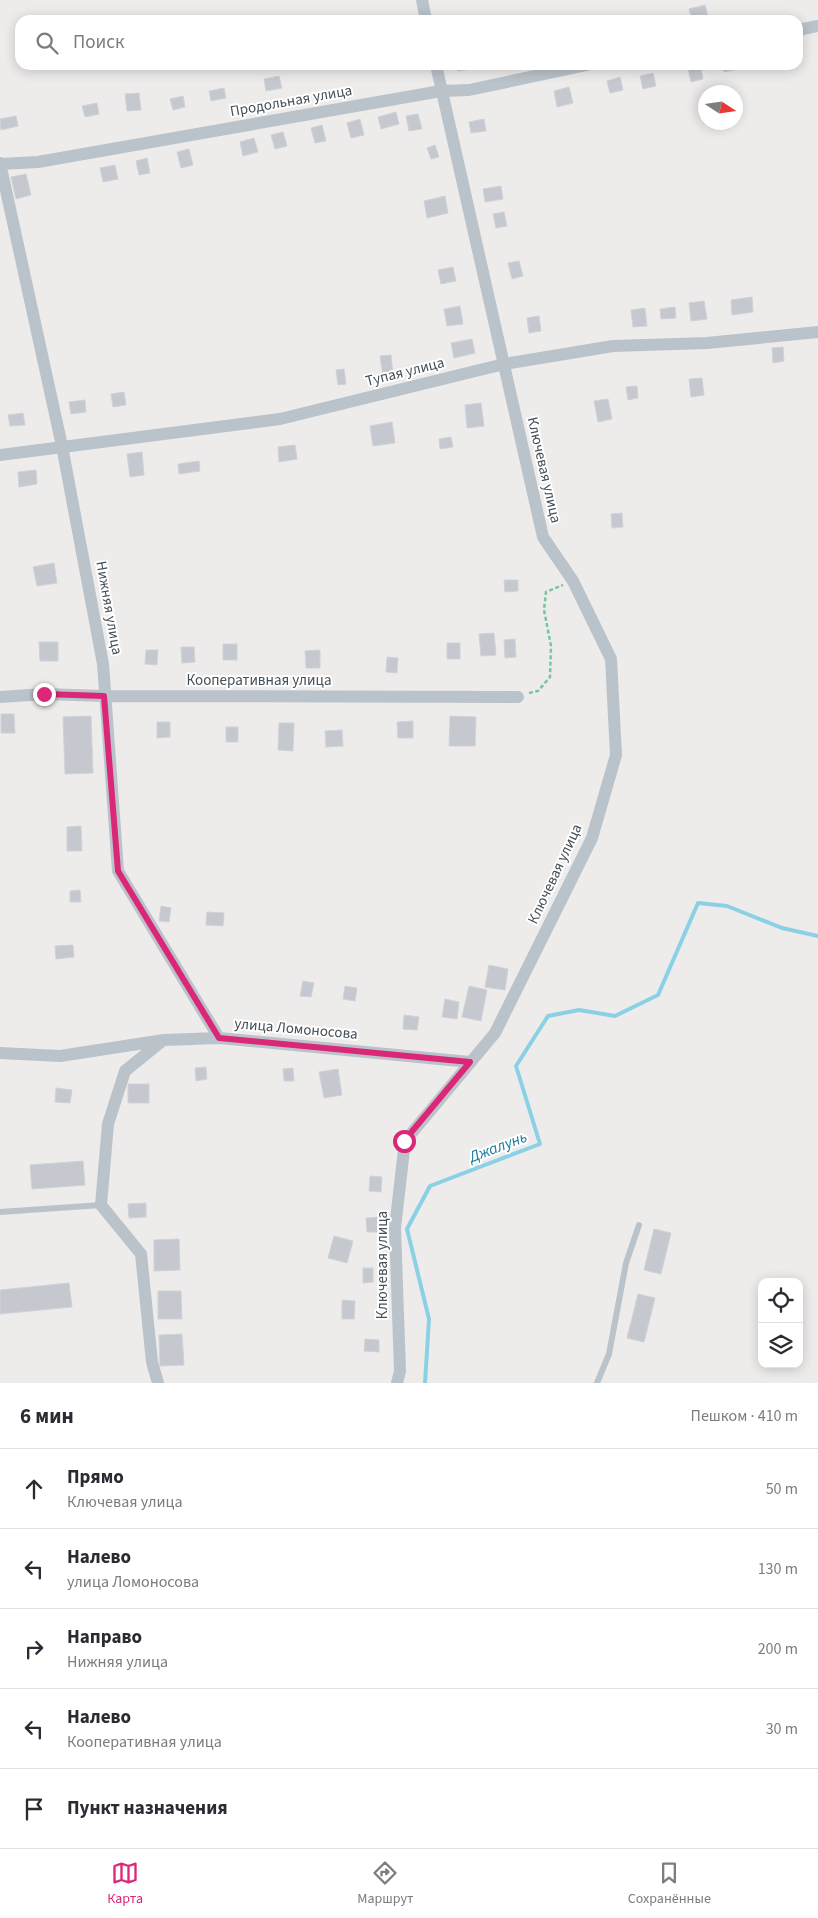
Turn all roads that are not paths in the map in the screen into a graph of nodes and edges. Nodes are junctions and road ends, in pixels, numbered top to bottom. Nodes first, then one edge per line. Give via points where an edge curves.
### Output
1 (422, 0) edge
2 (425, 15) edge
3 (818, 26) edge
4 (803, 29) edge
5 (437, 70) edge
6 (564, 70) edge
7 (441, 91) junction
8 (0, 164) edge
9 (818, 332) edge
10 (504, 364) junction
11 (62, 446) junction
12 (0, 455) edge
13 (104, 696) junction
14 (0, 697) edge
15 (518, 697) road end
16 (219, 1038) junction
17 (164, 1040) junction
18 (0, 1053) edge
19 (470, 1062) junction
20 (101, 1205) junction
21 (0, 1212) edge
22 (639, 1225) dead end
23 (158, 1383) edge
24 (397, 1383) edge
25 (597, 1383) edge

1 - 2 street
3 - 4 street
5 - 7 street, Ключевая улица
6 - 7 street, Продольная улица via 470,90
7 - 8 street, Продольная улица via 48,160
7 - 10 street, Ключевая улица
8 - 11 street, Нижняя улица
9 - 10 street, Тупая улица via 707,343 612,346
10 - 11 street, Тупая улица via 280,419
10 - 19 street, Ключевая улица via 543,537 572,581 611,659 616,756 592,838 495,1033
11 - 12 street, Тупая улица
11 - 13 street, Нижняя улица via 103,664
13 - 14 street, Кооперативная улица via 44,694
13 - 15 street, Кооперативная улица
13 - 16 street, Нижняя улица via 118,871
16 - 17 street, улица Ломоносова
16 - 19 street, улица Ломоносова
17 - 18 street, улица Ломоносова via 60,1056
17 - 20 street via 124,1071 108,1124
19 - 24 street, Ключевая улица via 404,1141 395,1228 400,1371
20 - 21 lane
20 - 23 street via 141,1254 152,1362
22 - 25 lane via 626,1262 609,1354

